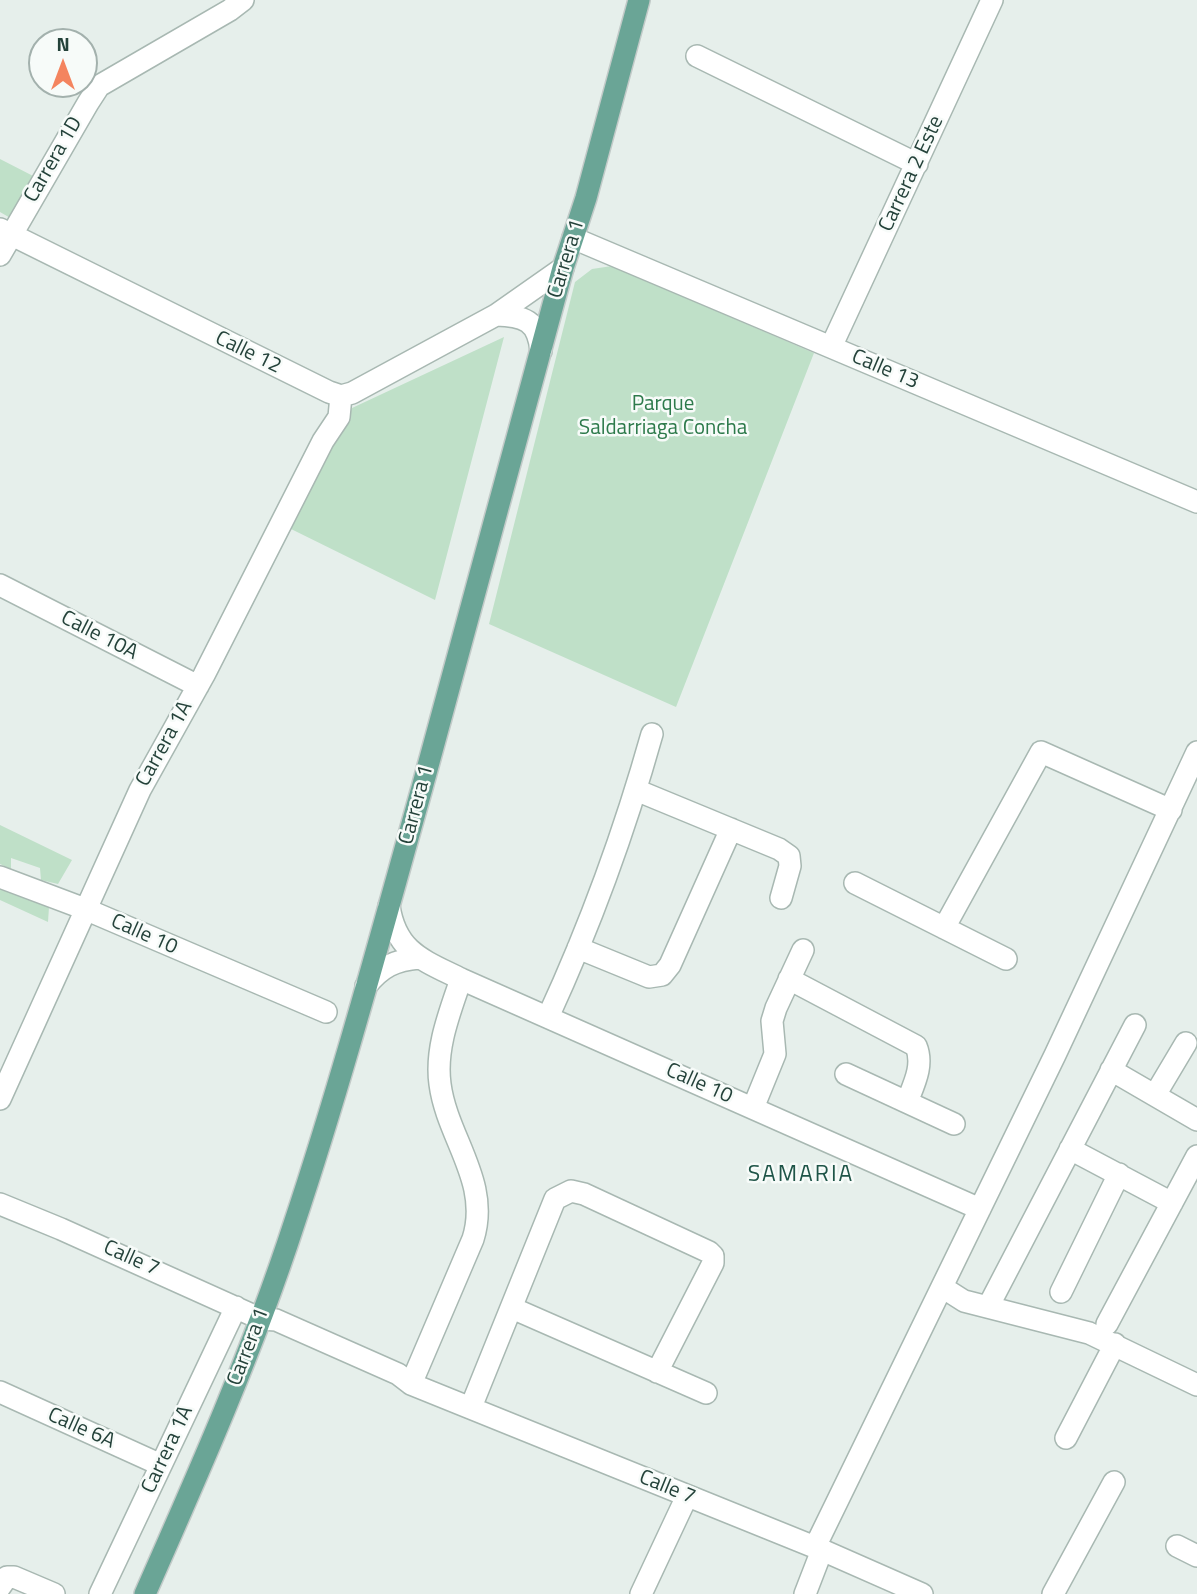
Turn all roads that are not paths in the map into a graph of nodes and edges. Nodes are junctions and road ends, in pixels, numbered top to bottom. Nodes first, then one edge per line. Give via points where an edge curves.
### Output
1 (243, 0) edge
2 (639, 0) edge
3 (992, 0) edge
4 (697, 56) dead end
5 (917, 164) junction
6 (5, 232) edge
7 (573, 238) junction
8 (0, 255) edge
9 (564, 268) junction
10 (496, 315) junction
11 (831, 346) junction
12 (541, 351) junction
13 (343, 414) junction
14 (1197, 502) edge
15 (0, 585) edge
16 (198, 686) junction
17 (652, 734) dead end
18 (1197, 752) edge
19 (636, 790) junction
20 (1171, 810) junction
21 (732, 829) junction
22 (0, 877) edge
23 (855, 883) dead end
24 (781, 898) dead end
25 (389, 906) junction
26 (85, 909) junction
27 (944, 928) junction
28 (578, 948) junction
29 (803, 950) dead end
30 (419, 958) junction
31 (1006, 959) dead end
32 (461, 979) junction
33 (789, 979) junction
34 (366, 986) junction
35 (326, 1012) dead end
36 (548, 1017) junction
37 (1135, 1025) dead end
38 (1186, 1043) dead end
39 (1111, 1070) junction
40 (846, 1074) dead end
41 (1155, 1096) junction
42 (0, 1099) edge
43 (907, 1102) junction
44 (753, 1108) junction
45 (1197, 1120) edge
46 (954, 1124) dead end
47 (1070, 1149) junction
48 (1197, 1156) edge
49 (1119, 1174) junction
50 (1172, 1203) junction
51 (0, 1204) edge
52 (980, 1209) junction
53 (942, 1287) junction
54 (1061, 1292) dead end
55 (236, 1307) junction
56 (988, 1307) junction
57 (512, 1308) junction
58 (261, 1319) junction
59 (1111, 1334) junction
60 (657, 1372) junction
61 (411, 1384) junction
62 (1197, 1385) edge
63 (0, 1392) edge
64 (706, 1393) dead end
65 (471, 1407) junction
66 (1066, 1437) dead end
67 (161, 1465) junction
68 (1114, 1482) dead end
69 (659, 1485) junction
70 (687, 1496) junction
71 (670, 1530) junction
72 (1177, 1546) dead end
73 (818, 1548) junction
74 (1197, 1556) edge
75 (4, 1582) edge
76 (54, 1594) edge
77 (100, 1594) edge
78 (145, 1594) edge
79 (641, 1594) edge
80 (805, 1594) edge
81 (922, 1594) edge
82 (1053, 1594) edge

1 - 6 street, Carrera 1D via 99,86
2 - 7 main road, Carrera 1
3 - 5 street, Carrera 2 Este
4 - 5 street
5 - 11 street, Carrera 2 Este
6 - 8 street, Carrera 1D
6 - 13 street, Calle 12 via 329,392
7 - 9 main road, Carrera 1
7 - 11 street, Calle 13
9 - 10 street
9 - 12 main road, Carrera 1
10 - 12 street via 527,320 537,332
10 - 13 street via 352,393
11 - 14 street, Calle 13
12 - 25 main road, Carrera 1
13 - 16 street, Carrera 1A via 323,441
15 - 16 street, Calle 10A
16 - 26 street, Carrera 1A via 140,790
17 - 19 street
18 - 20 street
19 - 21 street
19 - 28 street
20 - 27 street via 1041,751
20 - 52 street
21 - 24 street via 789,856
21 - 28 street via 662,975 649,977
22 - 26 street, Calle 10
23 - 27 street
25 - 30 street via 395,930
25 - 34 main road, Carrera 1
26 - 35 street, Calle 10
26 - 42 street, Carrera 1A
27 - 31 street
28 - 36 street
29 - 33 street
30 - 32 street, Calle 10
30 - 34 street via 388,965
32 - 36 street, Calle 10
32 - 61 street via 441,1046 439,1081 476,1187 478,1213 474,1239
33 - 43 street via 916,1046 920,1067
33 - 44 street via 772,1021 775,1054
34 - 58 main road, Carrera 1
36 - 44 street, Calle 10
37 - 39 street
38 - 41 street
39 - 41 street
39 - 47 street
40 - 43 street
41 - 45 street
43 - 46 street
44 - 52 street, Calle 10
47 - 49 street
47 - 56 street
48 - 50 street
49 - 50 street
49 - 54 street
50 - 59 street
51 - 55 street, Calle 7 via 65,1222
52 - 53 street
53 - 56 street via 964,1301
53 - 73 street
55 - 58 street, Calle 7
55 - 67 street, Carrera 1A
56 - 59 street via 1089,1333
57 - 60 street
57 - 60 street via 555,1199 571,1191 584,1194 713,1256
57 - 65 street
58 - 61 street, Calle 7 via 276,1320
58 - 78 main road, Carrera 1
59 - 62 street
59 - 66 street
60 - 64 street
61 - 65 street, Calle 7
63 - 67 street, Calle 6A
65 - 69 street, Calle 7
67 - 77 street, Carrera 1A
68 - 82 street
69 - 70 street, Calle 7
69 - 71 street via 670,1506
70 - 71 street
70 - 73 street, Calle 7
71 - 79 street
72 - 74 street
73 - 80 street
73 - 81 street, Calle 7
75 - 76 street via 14,1577

